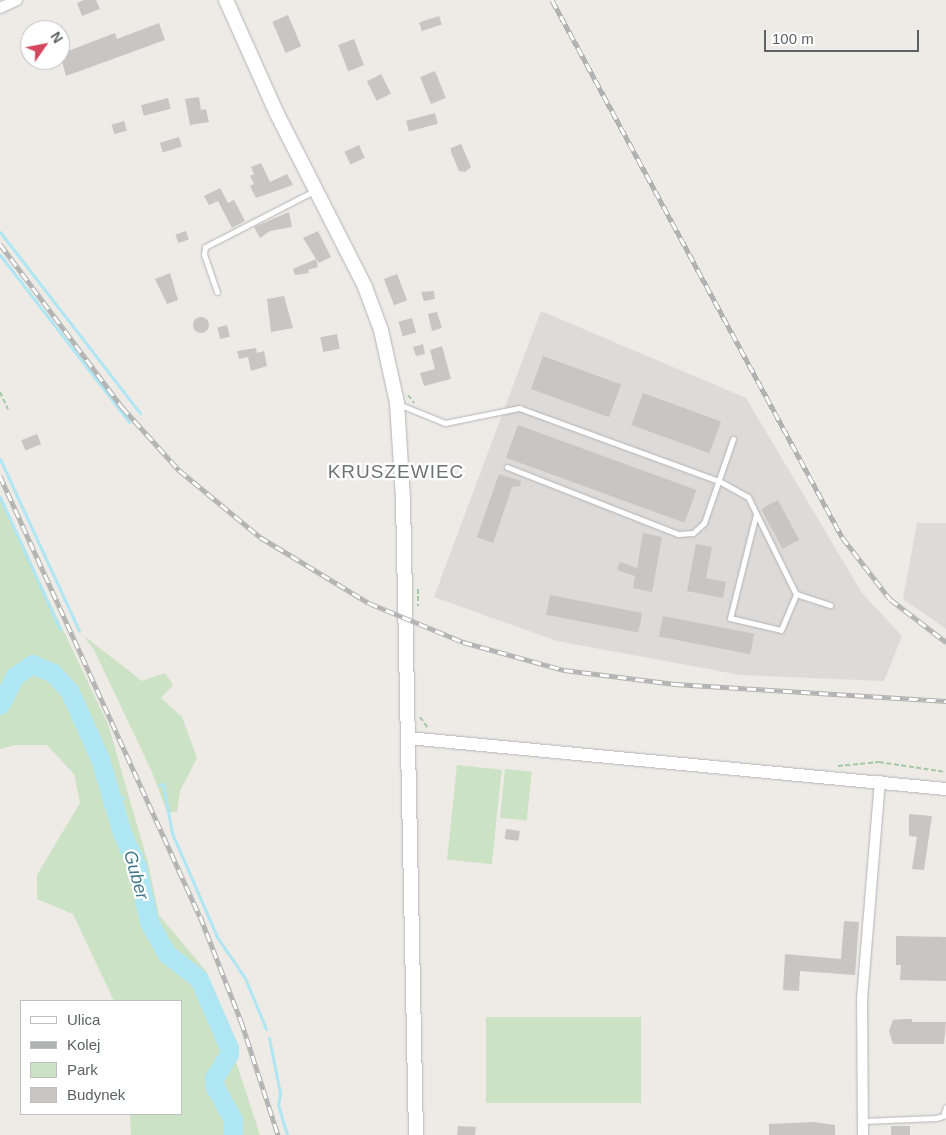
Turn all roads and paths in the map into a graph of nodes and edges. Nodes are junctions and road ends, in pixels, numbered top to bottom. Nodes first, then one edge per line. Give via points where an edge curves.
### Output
1 (17, 0) edge
2 (226, 0) edge
3 (0, 8) edge
4 (317, 190) junction
5 (217, 292) dead end
6 (0, 392) edge
7 (397, 403) junction
8 (8, 409) dead end
9 (733, 439) dead end
10 (507, 467) dead end
11 (719, 481) junction
12 (756, 514) junction
13 (796, 594) junction
14 (830, 605) dead end
15 (408, 738) junction
16 (832, 768) dead end
17 (946, 772) edge
18 (880, 782) junction
19 (946, 789) edge
20 (946, 1107) edge
21 (863, 1121) junction
22 (416, 1135) edge
23 (863, 1135) edge

1 - 3 street
2 - 4 main road via 276,112
4 - 5 lane via 205,247 204,255
4 - 7 main road via 351,254 373,306
6 - 8 path
7 - 11 lane via 445,424 519,408
7 - 15 main road via 402,466
9 - 11 lane
10 - 11 lane via 678,534 693,534 704,523
11 - 12 lane via 748,497
12 - 13 lane
12 - 13 lane via 730,618 781,630
13 - 14 lane
15 - 18 street
15 - 22 main road
16 - 17 path via 859,762 879,762
18 - 19 street
18 - 21 street via 862,999
20 - 21 lane via 943,1116 936,1118
21 - 23 street

